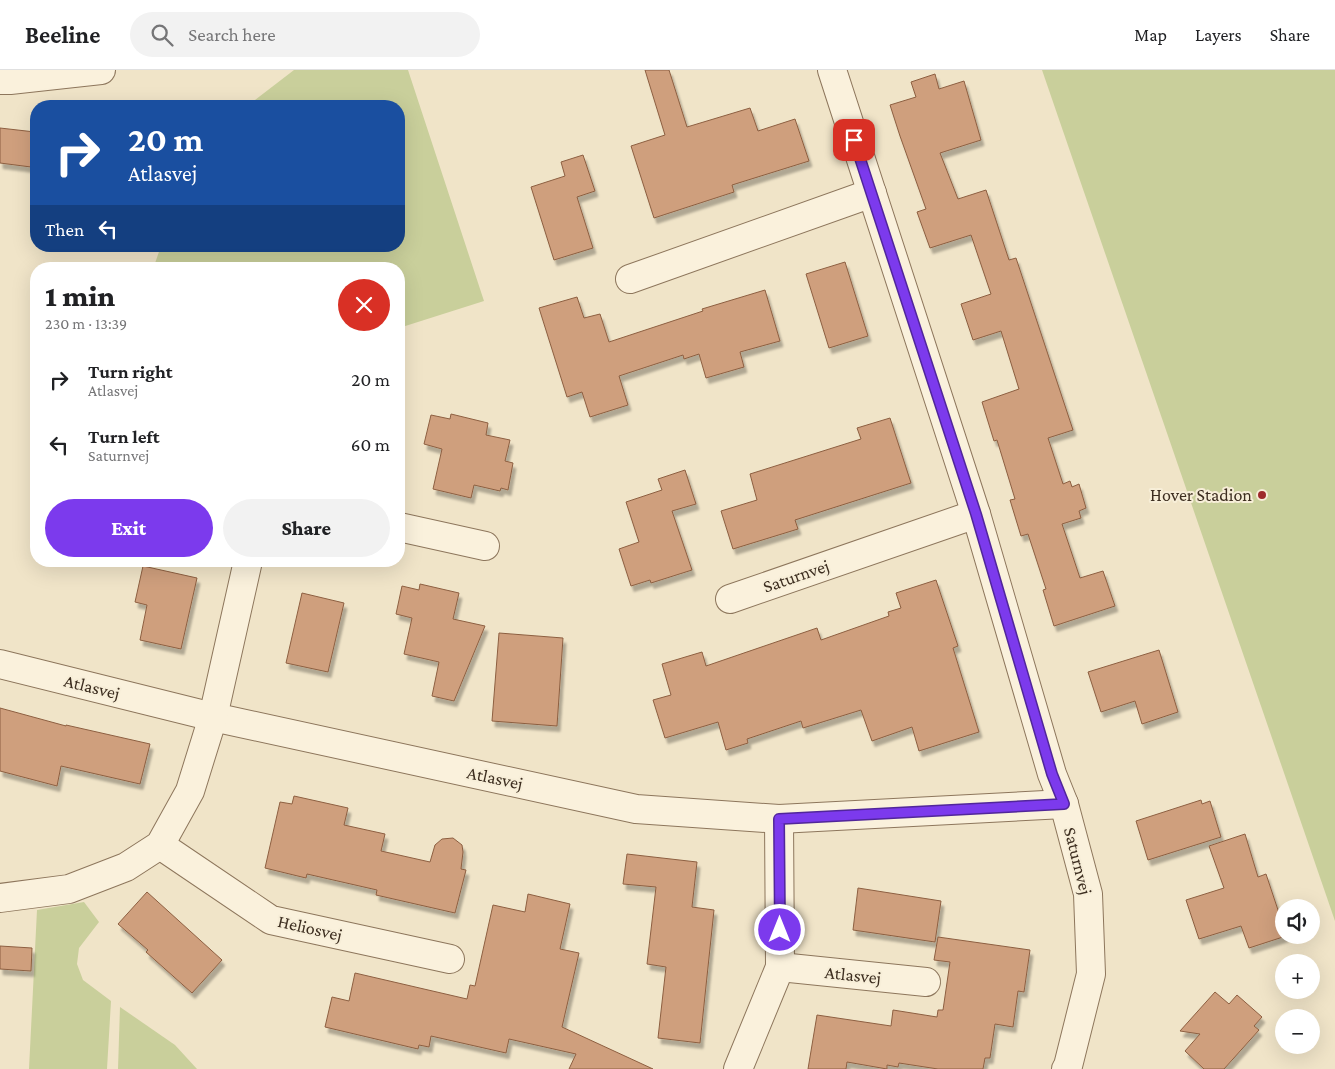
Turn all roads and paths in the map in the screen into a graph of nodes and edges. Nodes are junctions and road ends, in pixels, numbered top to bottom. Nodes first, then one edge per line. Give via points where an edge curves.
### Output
1 (101, 70) edge
2 (832, 70) edge
3 (0, 80) edge
4 (872, 194) junction
5 (630, 279) dead end
6 (976, 514) junction
7 (405, 528) edge
8 (485, 546) dead end
9 (247, 567) edge
10 (730, 599) dead end
11 (0, 664) edge
12 (213, 717) junction
13 (1064, 804) junction
14 (779, 819) junction
15 (160, 845) junction
16 (0, 898) edge
17 (450, 959) dead end
18 (780, 967) junction
19 (926, 982) dead end
20 (1069, 1068) edge
21 (738, 1069) edge

1 - 3 street
2 - 4 street, Saturnvej
4 - 5 street
4 - 6 street, Saturnvej
6 - 10 street, Saturnvej
6 - 13 street, Saturnvej via 1052,774
7 - 8 street
9 - 12 street
11 - 12 street, Atlasvej
12 - 14 street, Atlasvej via 636,809
12 - 15 street via 190,791
13 - 14 street, Atlasvej
13 - 20 street, Saturnvej via 1088,894 1091,974
14 - 18 street
15 - 16 street via 126,866 69,889
15 - 17 street, Heliosvej via 271,920
18 - 19 street, Atlasvej
18 - 21 street

